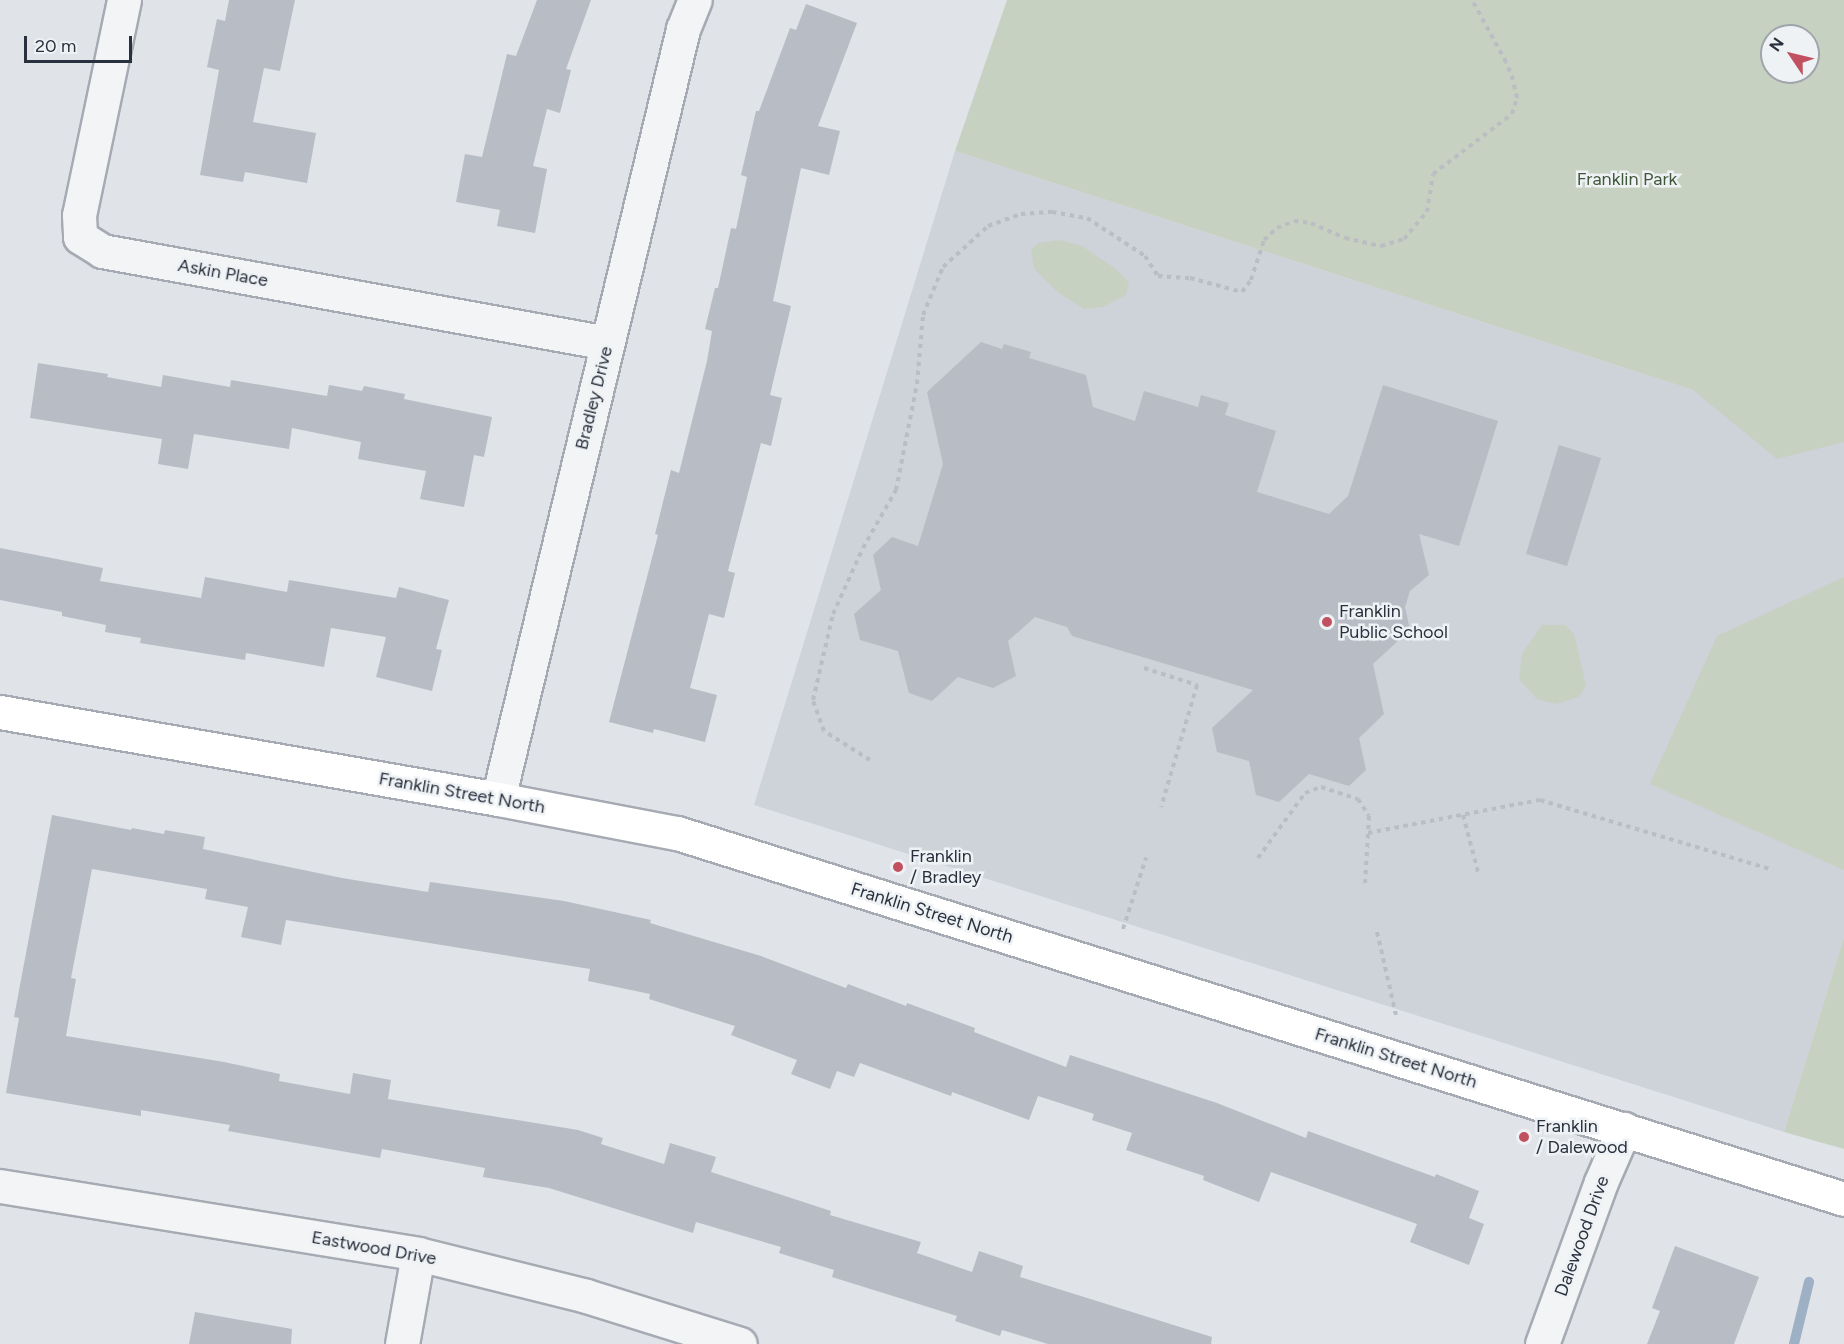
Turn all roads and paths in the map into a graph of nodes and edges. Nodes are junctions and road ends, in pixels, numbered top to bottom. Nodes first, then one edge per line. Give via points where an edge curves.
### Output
1 (124, 0) edge
2 (695, 0) edge
3 (1472, 0) edge
4 (607, 344) junction
5 (1144, 668) dead end
6 (0, 712) edge
7 (870, 760) dead end
8 (498, 799) junction
9 (1161, 807) dead end
10 (1463, 815) junction
11 (1368, 832) junction
12 (1146, 858) dead end
13 (1258, 858) dead end
14 (1773, 870) dead end
15 (1478, 872) dead end
16 (1365, 884) dead end
17 (1123, 930) dead end
18 (1377, 932) dead end
19 (1396, 1015) dead end
20 (1624, 1129) junction
21 (0, 1186) edge
22 (1844, 1199) edge
23 (418, 1254) junction
24 (402, 1344) edge
25 (740, 1344) edge
26 (1542, 1344) edge

1 - 4 street, Askin Place via 79,215 80,237 102,251
2 - 4 street, Bradley Drive via 683,29
3 - 7 path via 1513,80 1516,98 1512,114 1433,174 1427,212 1404,239 1381,246 1294,221 1277,228 1264,240 1251,280 1242,292 1190,278 1158,276 1145,256 1087,218 1032,213 988,226 943,267 923,315 917,384 896,490 863,548 833,614 813,700 824,731
4 - 8 street, Bradley Drive
5 - 9 path via 1197,685
6 - 8 street, Franklin Street North
8 - 20 street, Franklin Street North via 677,833
10 - 11 path
10 - 14 path via 1540,800
10 - 15 path
11 - 13 path via 1369,816 1358,799 1321,787 1305,793
11 - 16 path
12 - 17 path
18 - 19 path
20 - 22 street, Franklin Street North
20 - 26 street, Dalewood Drive
21 - 23 street, Eastwood Drive
23 - 24 street
23 - 25 street, Eastwood Drive via 586,1296

